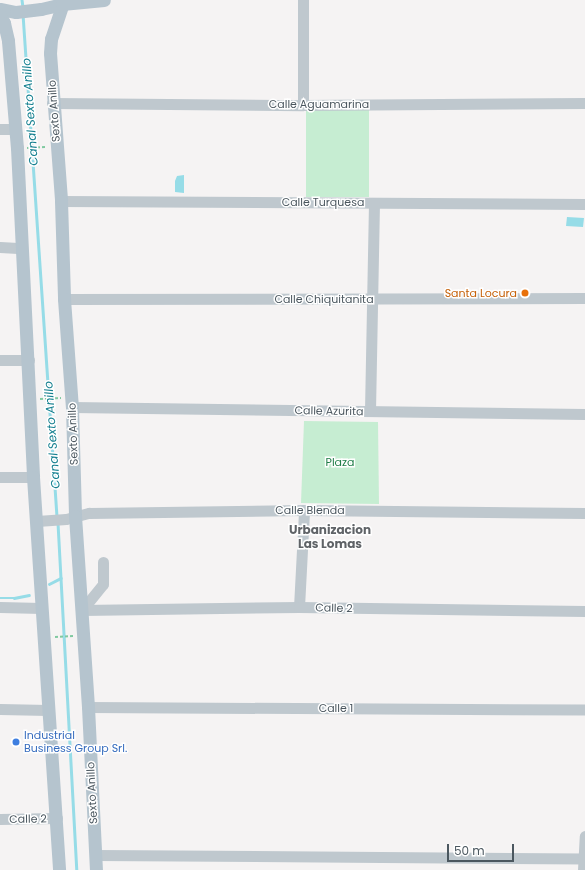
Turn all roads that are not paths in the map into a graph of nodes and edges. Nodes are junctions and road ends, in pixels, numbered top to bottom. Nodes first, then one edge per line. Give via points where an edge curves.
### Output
1 (104, 0) edge
2 (303, 0) edge
3 (63, 2) edge
4 (0, 9) edge
5 (0, 15) edge
6 (585, 102) edge
7 (52, 103) junction
8 (303, 105) junction
9 (0, 129) edge
10 (16, 129) junction
11 (61, 201) junction
12 (374, 203) junction
13 (585, 204) edge
14 (0, 247) edge
15 (22, 248) junction
16 (64, 298) junction
17 (585, 298) edge
18 (373, 299) junction
19 (0, 360) edge
20 (29, 360) junction
21 (72, 407) junction
22 (370, 412) junction
23 (585, 414) edge
24 (0, 477) edge
25 (33, 477) junction
26 (304, 510) junction
27 (585, 513) edge
28 (71, 517) junction
29 (42, 521) junction
30 (103, 562) dead end
31 (0, 607) edge
32 (41, 608) junction
33 (299, 608) junction
34 (82, 610) junction
35 (585, 611) edge
36 (88, 707) junction
37 (0, 709) edge
38 (48, 710) junction
39 (585, 710) edge
40 (57, 818) junction
41 (0, 819) edge
42 (585, 836) edge
43 (95, 855) junction
44 (584, 858) edge
45 (59, 870) edge
46 (96, 870) edge
47 (583, 870) edge

1 - 3 main road
2 - 8 street
3 - 4 main road via 41,9 16,12
3 - 7 main road, Sexto Anillo via 51,39
5 - 10 main road via 8,41
6 - 8 street, Calle Aguamarina
7 - 8 street, Calle Aguamarina
7 - 11 main road, Sexto Anillo
9 - 10 street
10 - 15 main road
11 - 12 street, Calle Turquesa
11 - 16 main road, Sexto Anillo
12 - 13 street, Calle Turquesa
12 - 18 street
14 - 15 street
15 - 20 main road
16 - 18 street, Calle Chiquitanita
16 - 21 main road, Sexto Anillo
17 - 18 street, Calle Chiquitanita
18 - 22 street
19 - 20 street
20 - 25 main road
21 - 22 street, Calle Azurita
21 - 28 main road, Sexto Anillo
22 - 23 street, Calle Azurita
24 - 25 street
25 - 29 main road
26 - 27 street, Calle Blenda
26 - 28 street, Calle Blenda via 89,513
26 - 33 street
28 - 29 street, Calle Blenda
28 - 34 main road, Sexto Anillo
29 - 32 main road
30 - 34 street via 103,584
31 - 32 street
32 - 38 main road
33 - 34 street, Calle 2
33 - 35 street, Calle 2
34 - 36 main road, Sexto Anillo
36 - 39 street, Calle 1
36 - 43 main road, Sexto Anillo
37 - 38 street
38 - 40 main road
40 - 41 street, Calle 2
40 - 45 main road
42 - 44 street
43 - 44 street
43 - 46 main road, Sexto Anillo
44 - 47 street

